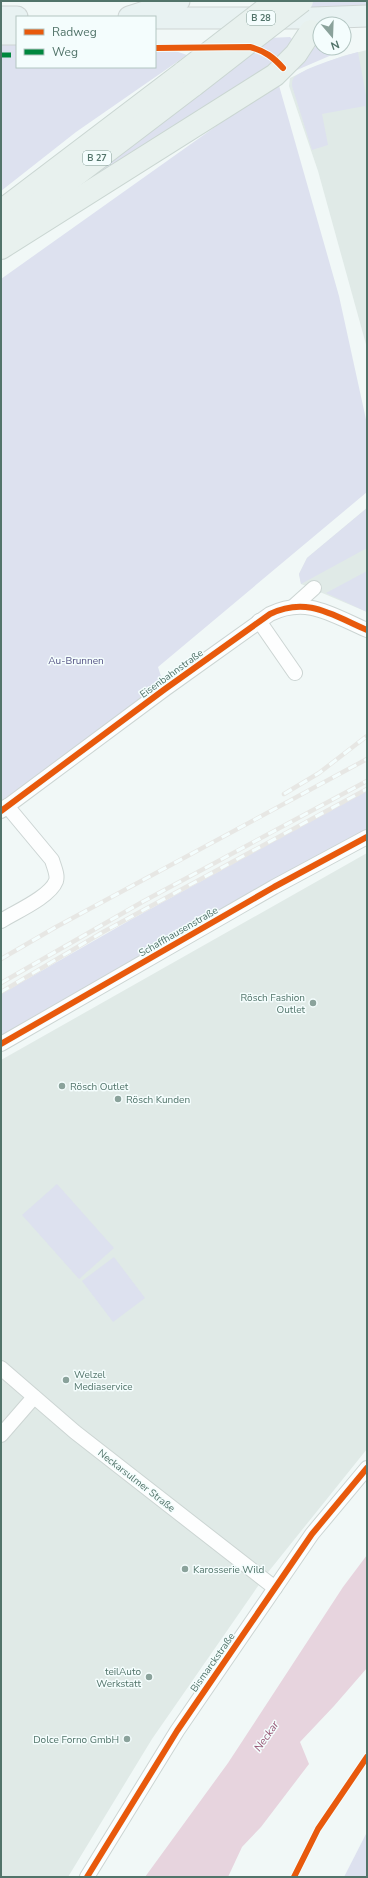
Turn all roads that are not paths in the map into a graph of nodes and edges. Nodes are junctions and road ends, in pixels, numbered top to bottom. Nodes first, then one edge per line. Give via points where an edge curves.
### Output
1 (179, 1) edge
2 (276, 1) edge
3 (302, 1) edge
4 (132, 16) edge
5 (367, 16) edge
6 (1, 17) edge
7 (16, 17) edge
8 (156, 18) edge
9 (156, 30) edge
10 (312, 31) edge
11 (352, 31) edge
12 (367, 31) edge
13 (1, 34) edge
14 (16, 34) edge
15 (312, 36) edge
16 (189, 78) junction
17 (1, 211) edge
18 (1, 232) edge
19 (1, 248) edge
20 (314, 588) dead end
21 (294, 606) junction
22 (259, 622) junction
23 (367, 630) edge
24 (295, 673) dead end
25 (4, 809) edge
26 (367, 837) edge
27 (1, 921) edge
28 (1, 1044) edge
29 (1, 1368) edge
30 (34, 1397) junction
31 (1, 1435) edge
32 (367, 1468) edge
33 (275, 1588) junction
34 (87, 1877) edge

1 - 4 main road
2 - 16 highway, B 27, bridge
3 - 16 highway, B 27, bridge
5 - 8 main road, B 28
6 - 7 main road
9 - 10 main road, B 28
11 - 12 main road
13 - 14 main road
15 - 19 highway via 275,75
16 - 17 highway, B 27
16 - 18 highway, B 27
20 - 21 street
21 - 22 street, Eisenbahnstraße via 282,608
21 - 23 street, Eisenbahnstraße via 307,606
22 - 24 street
22 - 25 street, Eisenbahnstraße
25 - 27 street via 52,860 56,881 44,895
26 - 28 street, Schaffhausenstraße
29 - 30 street, Neckarsulmer Straße
30 - 31 street
30 - 33 street, Neckarsulmer Straße
32 - 33 street, Bismarckstraße via 312,1534
33 - 34 street, Bismarckstraße via 177,1731

